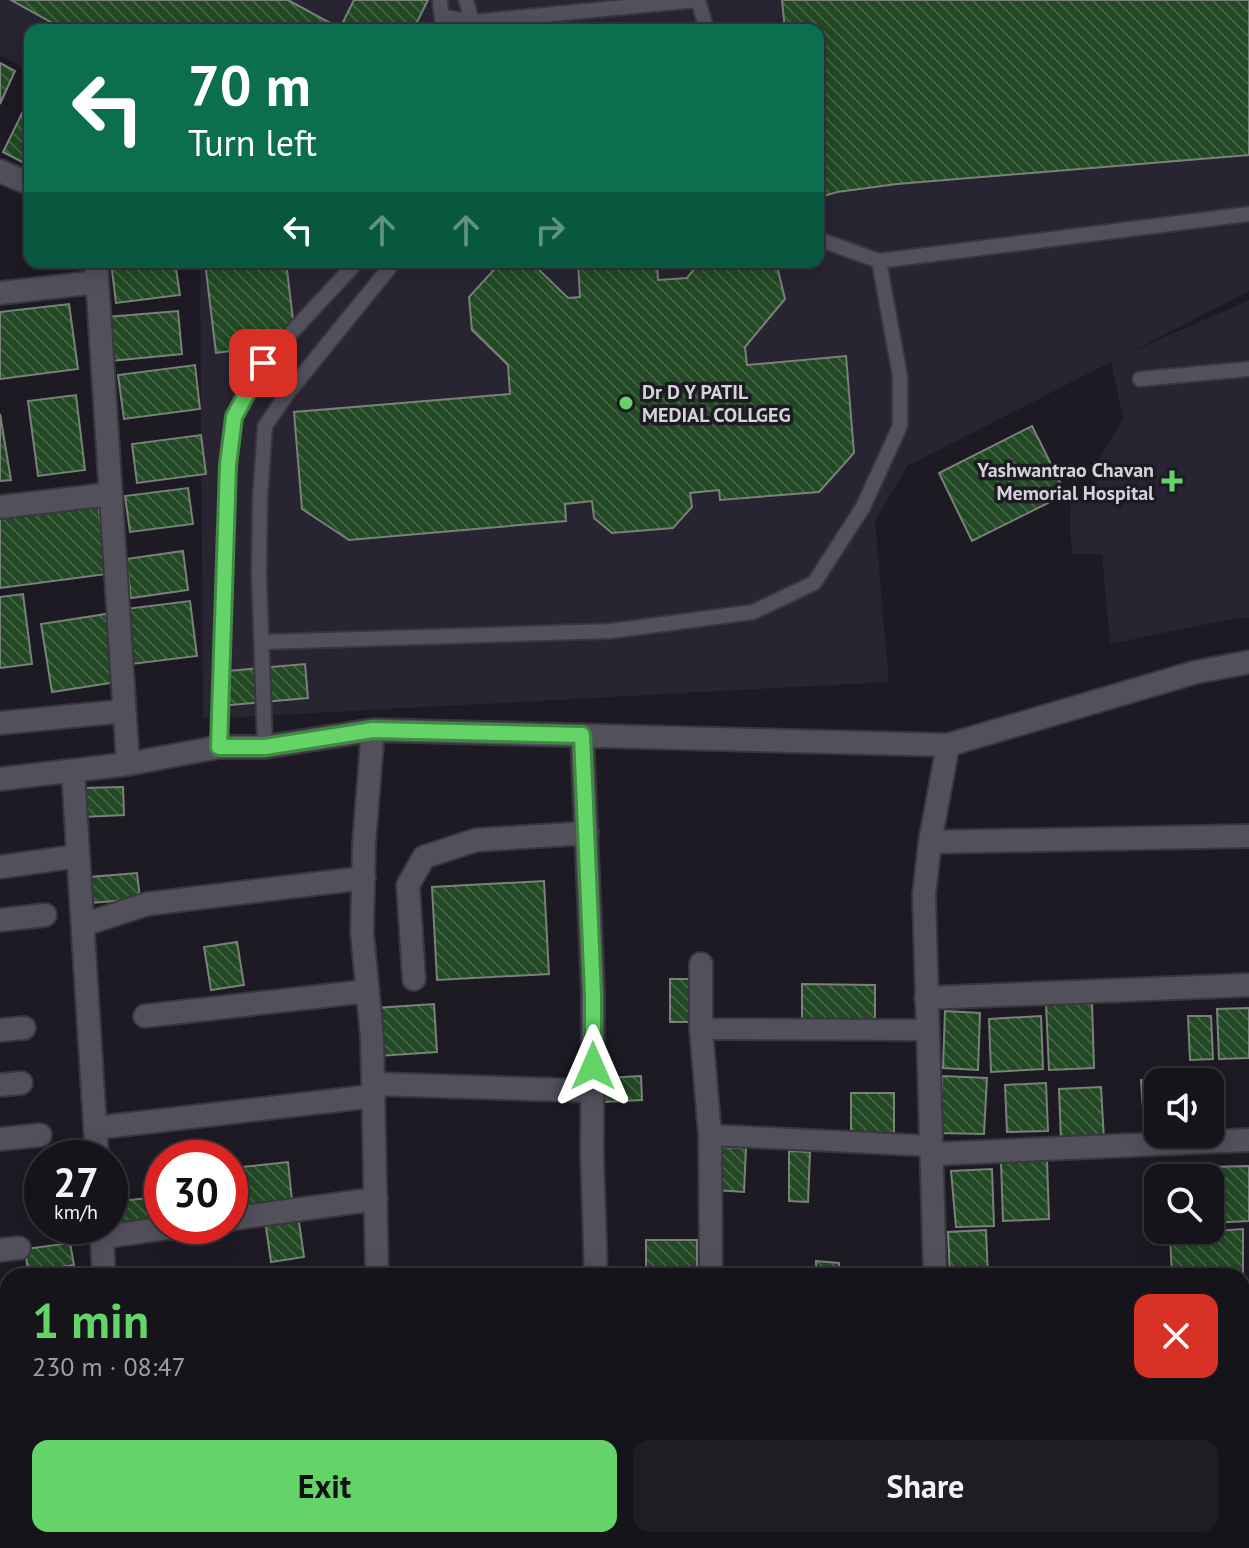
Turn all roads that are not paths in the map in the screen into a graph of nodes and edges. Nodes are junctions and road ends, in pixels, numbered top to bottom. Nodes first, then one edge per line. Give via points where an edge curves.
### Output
1 (440, 0) edge
2 (466, 0) edge
3 (698, 0) edge
4 (444, 24) edge
5 (470, 24) edge
6 (488, 24) edge
7 (705, 24) edge
8 (0, 171) edge
9 (24, 181) edge
10 (1249, 214) edge
11 (824, 241) edge
12 (879, 261) junction
13 (351, 268) edge
14 (389, 268) edge
15 (96, 272) edge
16 (0, 293) edge
17 (1249, 369) edge
18 (1140, 379) dead end
19 (111, 494) junction
20 (0, 507) edge
21 (263, 642) junction
22 (1249, 662) edge
23 (124, 711) junction
24 (0, 723) edge
25 (373, 730) junction
26 (582, 735) junction
27 (948, 745) junction
28 (219, 747) junction
29 (265, 747) junction
30 (128, 764) junction
31 (73, 771) junction
32 (0, 779) edge
33 (587, 833) junction
34 (1249, 836) edge
35 (930, 842) junction
36 (78, 856) junction
37 (0, 867) edge
38 (364, 878) junction
39 (45, 915) dead end
40 (0, 920) edge
41 (83, 925) junction
42 (701, 964) dead end
43 (414, 979) dead end
44 (1249, 985) edge
45 (368, 991) junction
46 (926, 998) junction
47 (145, 1016) dead end
48 (24, 1028) dead end
49 (701, 1029) junction
50 (0, 1030) edge
51 (927, 1030) junction
52 (374, 1090) junction
53 (593, 1091) junction
54 (95, 1128) junction
55 (40, 1135) dead end
56 (710, 1135) junction
57 (0, 1139) edge
58 (96, 1140) edge
59 (1249, 1140) edge
60 (932, 1150) junction
61 (376, 1199) junction
62 (248, 1217) edge
63 (102, 1244) edge
64 (103, 1268) edge
65 (377, 1268) edge
66 (596, 1268) edge
67 (711, 1268) edge
68 (935, 1268) edge

1 - 4 lane
2 - 5 lane
3 - 6 lane
3 - 7 lane
8 - 9 street
10 - 12 lane
11 - 12 lane
12 - 21 lane via 900,376 900,426 863,507 814,583 753,612 611,631
13 - 28 lane via 263,363 234,417
14 - 21 lane via 265,426 259,575
15 - 16 street
15 - 19 street
17 - 18 lane
19 - 20 street
19 - 23 street
21 - 29 lane
22 - 27 street via 1196,672
23 - 24 street
23 - 30 street
25 - 26 street
25 - 29 street
25 - 38 street
26 - 27 street
26 - 33 street
27 - 35 street
28 - 29 street
28 - 30 street
30 - 31 street
31 - 32 street
31 - 36 street
33 - 43 street via 476,840 424,857 408,885
33 - 53 street
34 - 35 street
35 - 46 street via 924,895
36 - 37 street
36 - 41 street
38 - 41 street via 147,904
38 - 45 street
39 - 40 street
41 - 54 street
42 - 49 street
44 - 46 street
45 - 47 street
45 - 52 street
46 - 51 street
48 - 50 street
49 - 51 street
49 - 56 street
51 - 60 street
52 - 53 street
52 - 54 street
52 - 61 street
53 - 66 street
54 - 58 street
55 - 57 street
56 - 60 street
56 - 67 street
59 - 60 street
60 - 68 street
61 - 62 street
61 - 65 street
63 - 64 street

